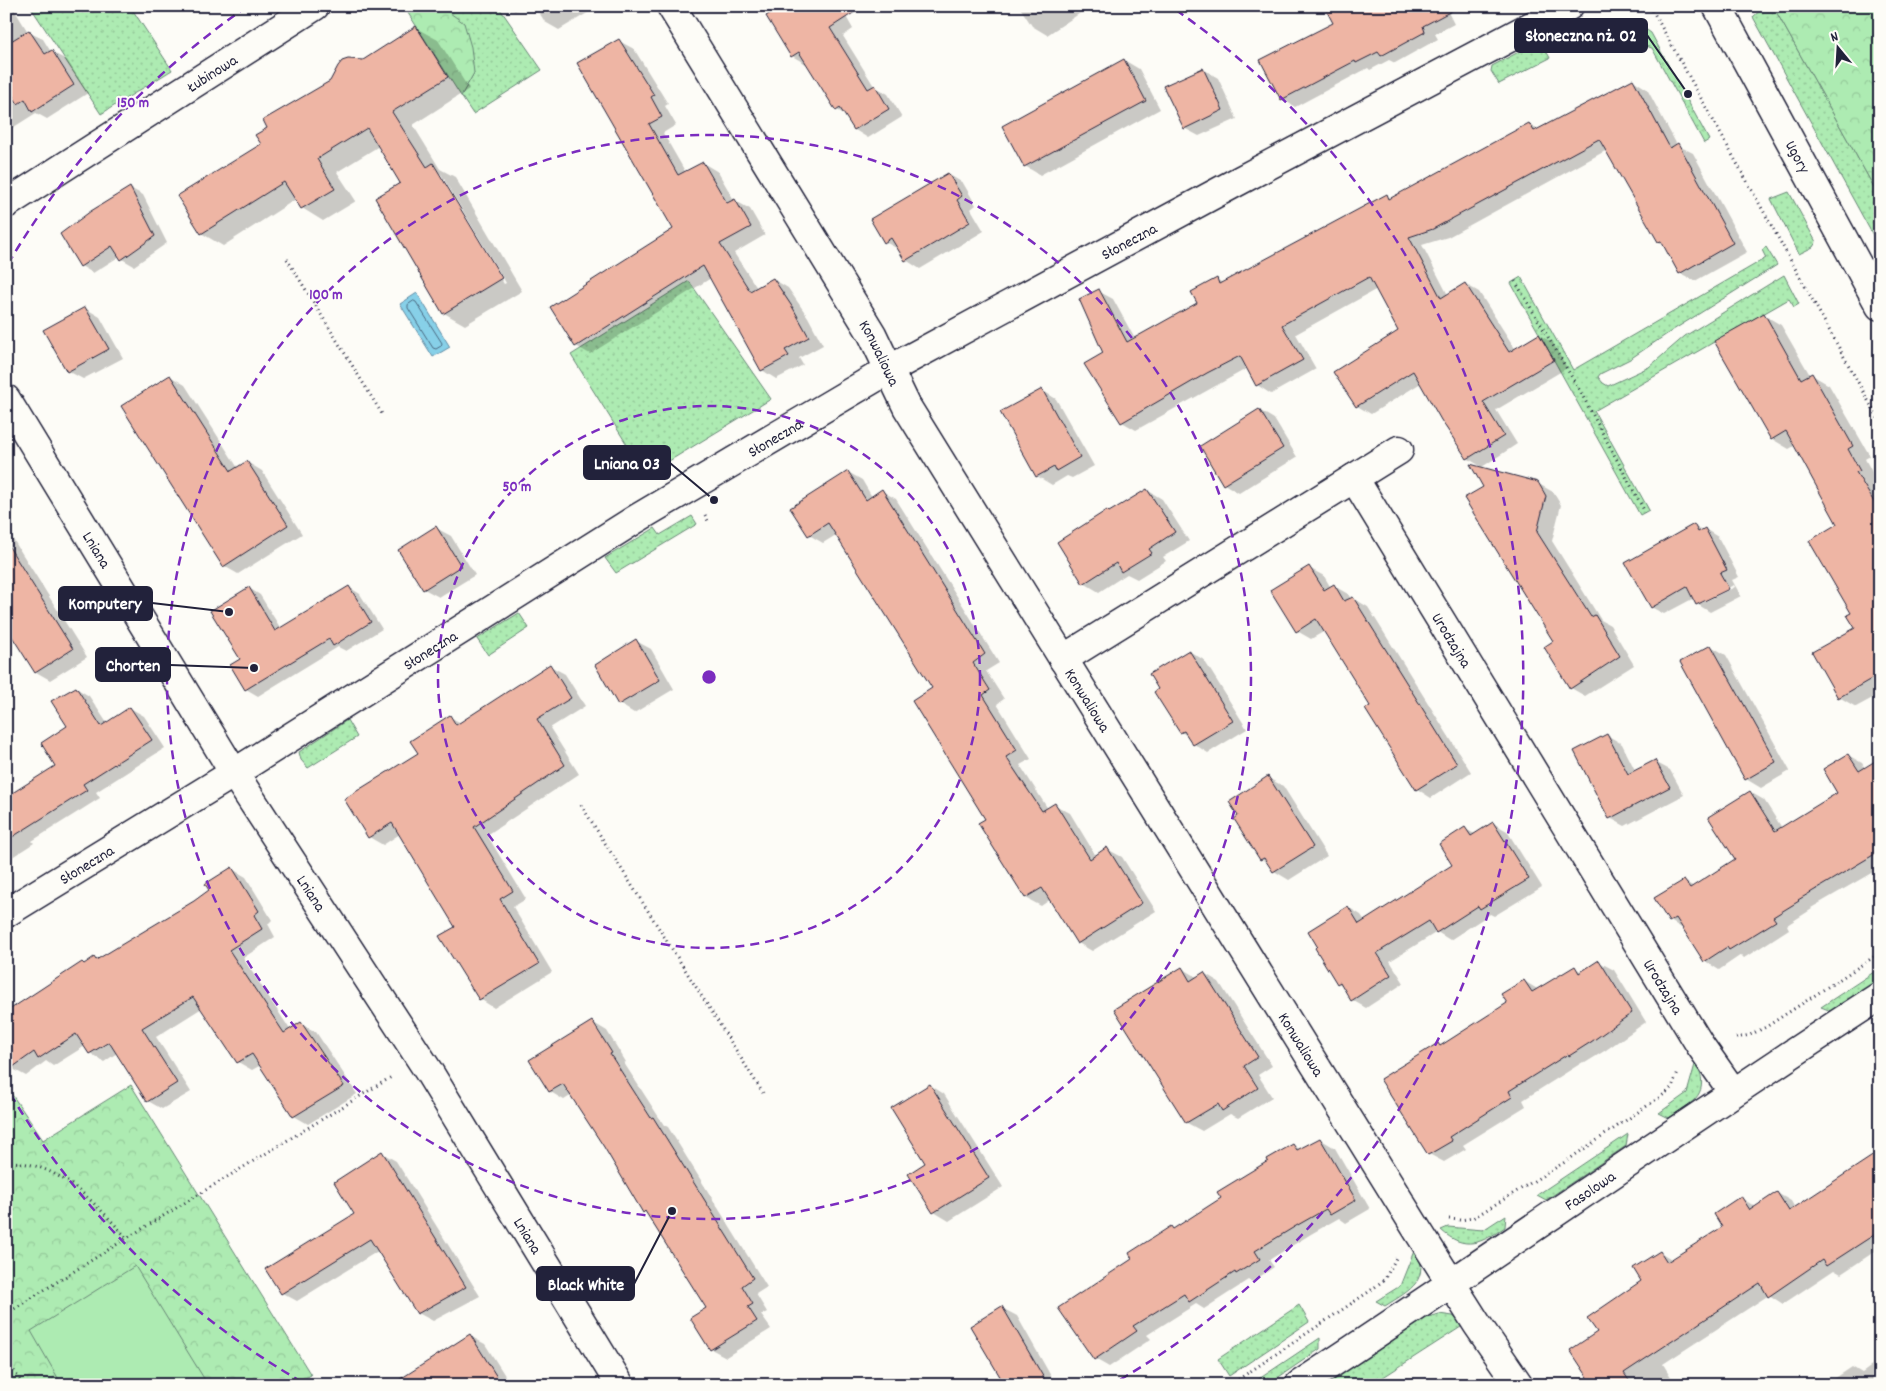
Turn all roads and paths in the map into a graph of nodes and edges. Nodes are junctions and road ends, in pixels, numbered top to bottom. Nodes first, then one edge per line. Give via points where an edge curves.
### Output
1 (315, 6) edge
2 (671, 6) edge
3 (1569, 6) edge
4 (1650, 6) edge
5 (1717, 6) edge
6 (6, 204) edge
7 (287, 259) dead end
8 (1515, 281) dead end
9 (1880, 306) edge
10 (890, 369) junction
11 (6, 400) edge
12 (382, 414) dead end
13 (1880, 422) edge
14 (1399, 450) dead end
15 (1354, 478) junction
16 (1645, 512) dead end
17 (1063, 659) junction
18 (234, 773) junction
19 (581, 805) dead end
20 (6, 913) edge
21 (1880, 953) edge
22 (1880, 996) edge
23 (1700, 1045) junction
24 (393, 1076) dead end
25 (1732, 1092) junction
26 (763, 1093) dead end
27 (6, 1162) edge
28 (1418, 1231) junction
29 (127, 1238) junction
30 (1452, 1284) junction
31 (6, 1314) edge
32 (6, 1358) edge
33 (23, 1385) edge
34 (620, 1385) edge
35 (1230, 1385) edge
36 (1299, 1385) edge
37 (1519, 1385) edge

1 - 6 street, Łubinowa
2 - 10 street, Konwaliowa via 872,334
3 - 10 street, Słoneczna
4 - 13 path
5 - 9 street, Ugory
7 - 12 path
8 - 16 path via 1580,391
10 - 17 street, Konwaliowa via 907,407
10 - 18 street, Słoneczna via 636,518
11 - 18 street, Lniana
14 - 15 street
15 - 17 street
15 - 23 street, Urodzajna
17 - 28 street, Konwaliowa
18 - 20 street, Słoneczna
18 - 34 street, Lniana via 429,1072
19 - 26 path
21 - 23 path via 1766,1027 1750,1035 1713,1038
22 - 25 street, Fasolowa
23 - 25 street, Urodzajna
23 - 28 path via 1688,1054 1666,1093 1565,1162 1473,1218 1440,1220
24 - 29 path
25 - 30 street, Fasolowa
27 - 29 path via 23,1161 55,1173 84,1193
28 - 30 street, Konwaliowa
28 - 35 path via 1403,1243 1384,1279 1370,1291
29 - 31 path
30 - 36 street, Fasolowa
30 - 37 street, Konwaliowa
32 - 33 path

